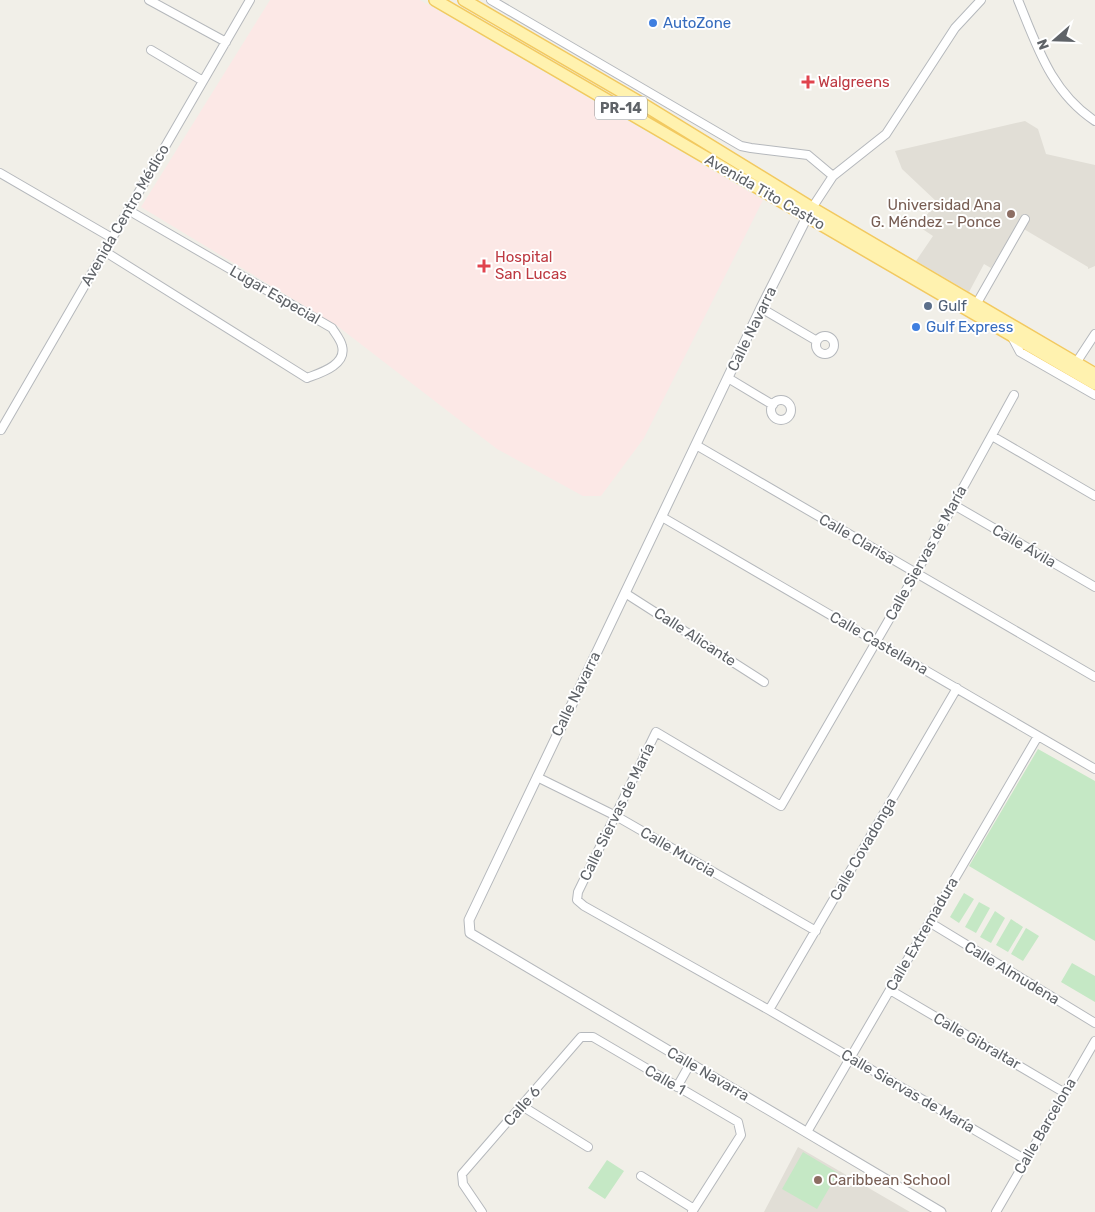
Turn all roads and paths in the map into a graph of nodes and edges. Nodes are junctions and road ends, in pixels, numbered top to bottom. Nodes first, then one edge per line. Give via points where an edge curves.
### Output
1 (149, 0) edge
2 (250, 0) edge
3 (435, 0) edge
4 (464, 0) edge
5 (491, 0) edge
6 (980, 0) edge
7 (1018, 0) edge
8 (226, 42) junction
9 (151, 50) dead end
10 (203, 81) junction
11 (1095, 121) edge
12 (0, 173) edge
13 (833, 176) junction
14 (128, 210) junction
15 (809, 212) junction
16 (1024, 219) dead end
17 (112, 238) junction
18 (104, 251) junction
19 (976, 303) junction
20 (762, 308) junction
21 (1095, 334) edge
22 (1011, 336) junction
23 (816, 341) dead end
24 (1071, 370) junction
25 (1095, 374) edge
26 (728, 378) junction
27 (1095, 384) edge
28 (1014, 395) dead end
29 (1095, 395) edge
30 (773, 405) dead end
31 (1, 430) edge
32 (992, 436) junction
33 (696, 445) junction
34 (1095, 496) edge
35 (954, 505) junction
36 (662, 517) junction
37 (916, 573) junction
38 (1095, 587) edge
39 (625, 592) junction
40 (876, 641) junction
41 (1095, 678) edge
42 (764, 682) dead end
43 (957, 688) junction
44 (1038, 736) junction
45 (1095, 769) edge
46 (537, 777) junction
47 (616, 816) junction
48 (929, 922) junction
49 (816, 932) junction
50 (890, 990) junction
51 (769, 1010) junction
52 (1095, 1023) edge
53 (1095, 1041) edge
54 (850, 1058) junction
55 (558, 1064) joint
56 (690, 1064) junction
57 (678, 1087) junction
58 (1065, 1093) junction
59 (522, 1106) junction
60 (806, 1132) junction
61 (588, 1147) dead end
62 (1026, 1160) junction
63 (641, 1176) dead end
64 (693, 1211) edge
65 (482, 1212) edge
66 (941, 1212) edge
67 (996, 1212) edge

1 - 8 street
2 - 8 street, Avenida Centro Médico
3 - 15 main road, Avenida Tito Castro / PR-14
4 - 15 main road, Avenida Tito Castro / PR-14 via 641,103
5 - 13 street via 741,146 808,155
6 - 13 street, Calle Navarra via 955,28 886,134
7 - 11 street via 1048,72 1068,97
8 - 10 street, Avenida Centro Médico
9 - 10 street
10 - 14 street, Avenida Centro Médico
12 - 17 street
13 - 15 street, Calle Navarra
14 - 17 street, Avenida Centro Médico
14 - 18 street, Lugar Especial via 332,328 342,346 340,359 328,370 307,378
15 - 19 main road, Avenida Tito Castro / PR-14
15 - 20 street, Calle Navarra
15 - 22 main road, Avenida Tito Castro / PR-14
16 - 19 street
17 - 18 street, Avenida Centro Médico
18 - 31 street, Avenida Centro Médico
19 - 24 main road, Avenida Tito Castro / PR-14
20 - 23 street
20 - 26 street, Calle Navarra
21 - 24 street
22 - 24 main road, Avenida Tito Castro / PR-14
22 - 24 street via 1020,352 1054,372
24 - 25 main road, Avenida Tito Castro / PR-14
24 - 27 main road, Avenida Tito Castro / PR-14
24 - 29 street
26 - 30 street
26 - 33 street, Calle Navarra
28 - 32 street, Calle Siervas de María
32 - 34 street
32 - 35 street, Calle Siervas de María
33 - 36 street, Calle Navarra
33 - 37 street, Calle Clarisa
35 - 37 street, Calle Siervas de María
35 - 38 street, Calle Ávila
36 - 39 street, Calle Navarra
36 - 40 street, Calle Castellana
37 - 40 street, Calle Siervas de María
37 - 41 street, Calle Clarisa
39 - 42 street, Calle Alicante
39 - 46 street, Calle Navarra
40 - 43 street, Calle Castellana
40 - 47 street, Calle Siervas de María via 781,806 656,732
43 - 44 street, Calle Castellana
43 - 49 street, Calle Covadonga
44 - 45 street, Calle Castellana
44 - 48 street, Calle Extremadura
46 - 47 street, Calle Murcia
46 - 56 street, Calle Navarra via 469,920 470,933
47 - 49 street, Calle Murcia
47 - 51 street, Calle Siervas de María via 577,900
48 - 50 street, Calle Extremadura
48 - 52 street, Calle Almudena
49 - 51 street, Calle Covadonga
50 - 54 street, Calle Extremadura
50 - 58 street, Calle Gibraltar
51 - 54 street, Calle Siervas de María
53 - 58 street, Calle Barcelona
54 - 60 street, Calle Extremadura
54 - 62 street, Calle Siervas de María
55 - 57 street, Calle 1 via 580,1037 593,1037
55 - 59 street, Calle 6
56 - 57 street
56 - 60 street, Calle Navarra
57 - 64 street, Calle 1 via 738,1122 740,1135
58 - 62 street, Calle Barcelona
59 - 61 street
59 - 65 street, Calle 6 via 462,1174 462,1184
60 - 66 street, Calle Navarra
62 - 67 street, Calle Barcelona
63 - 64 street

